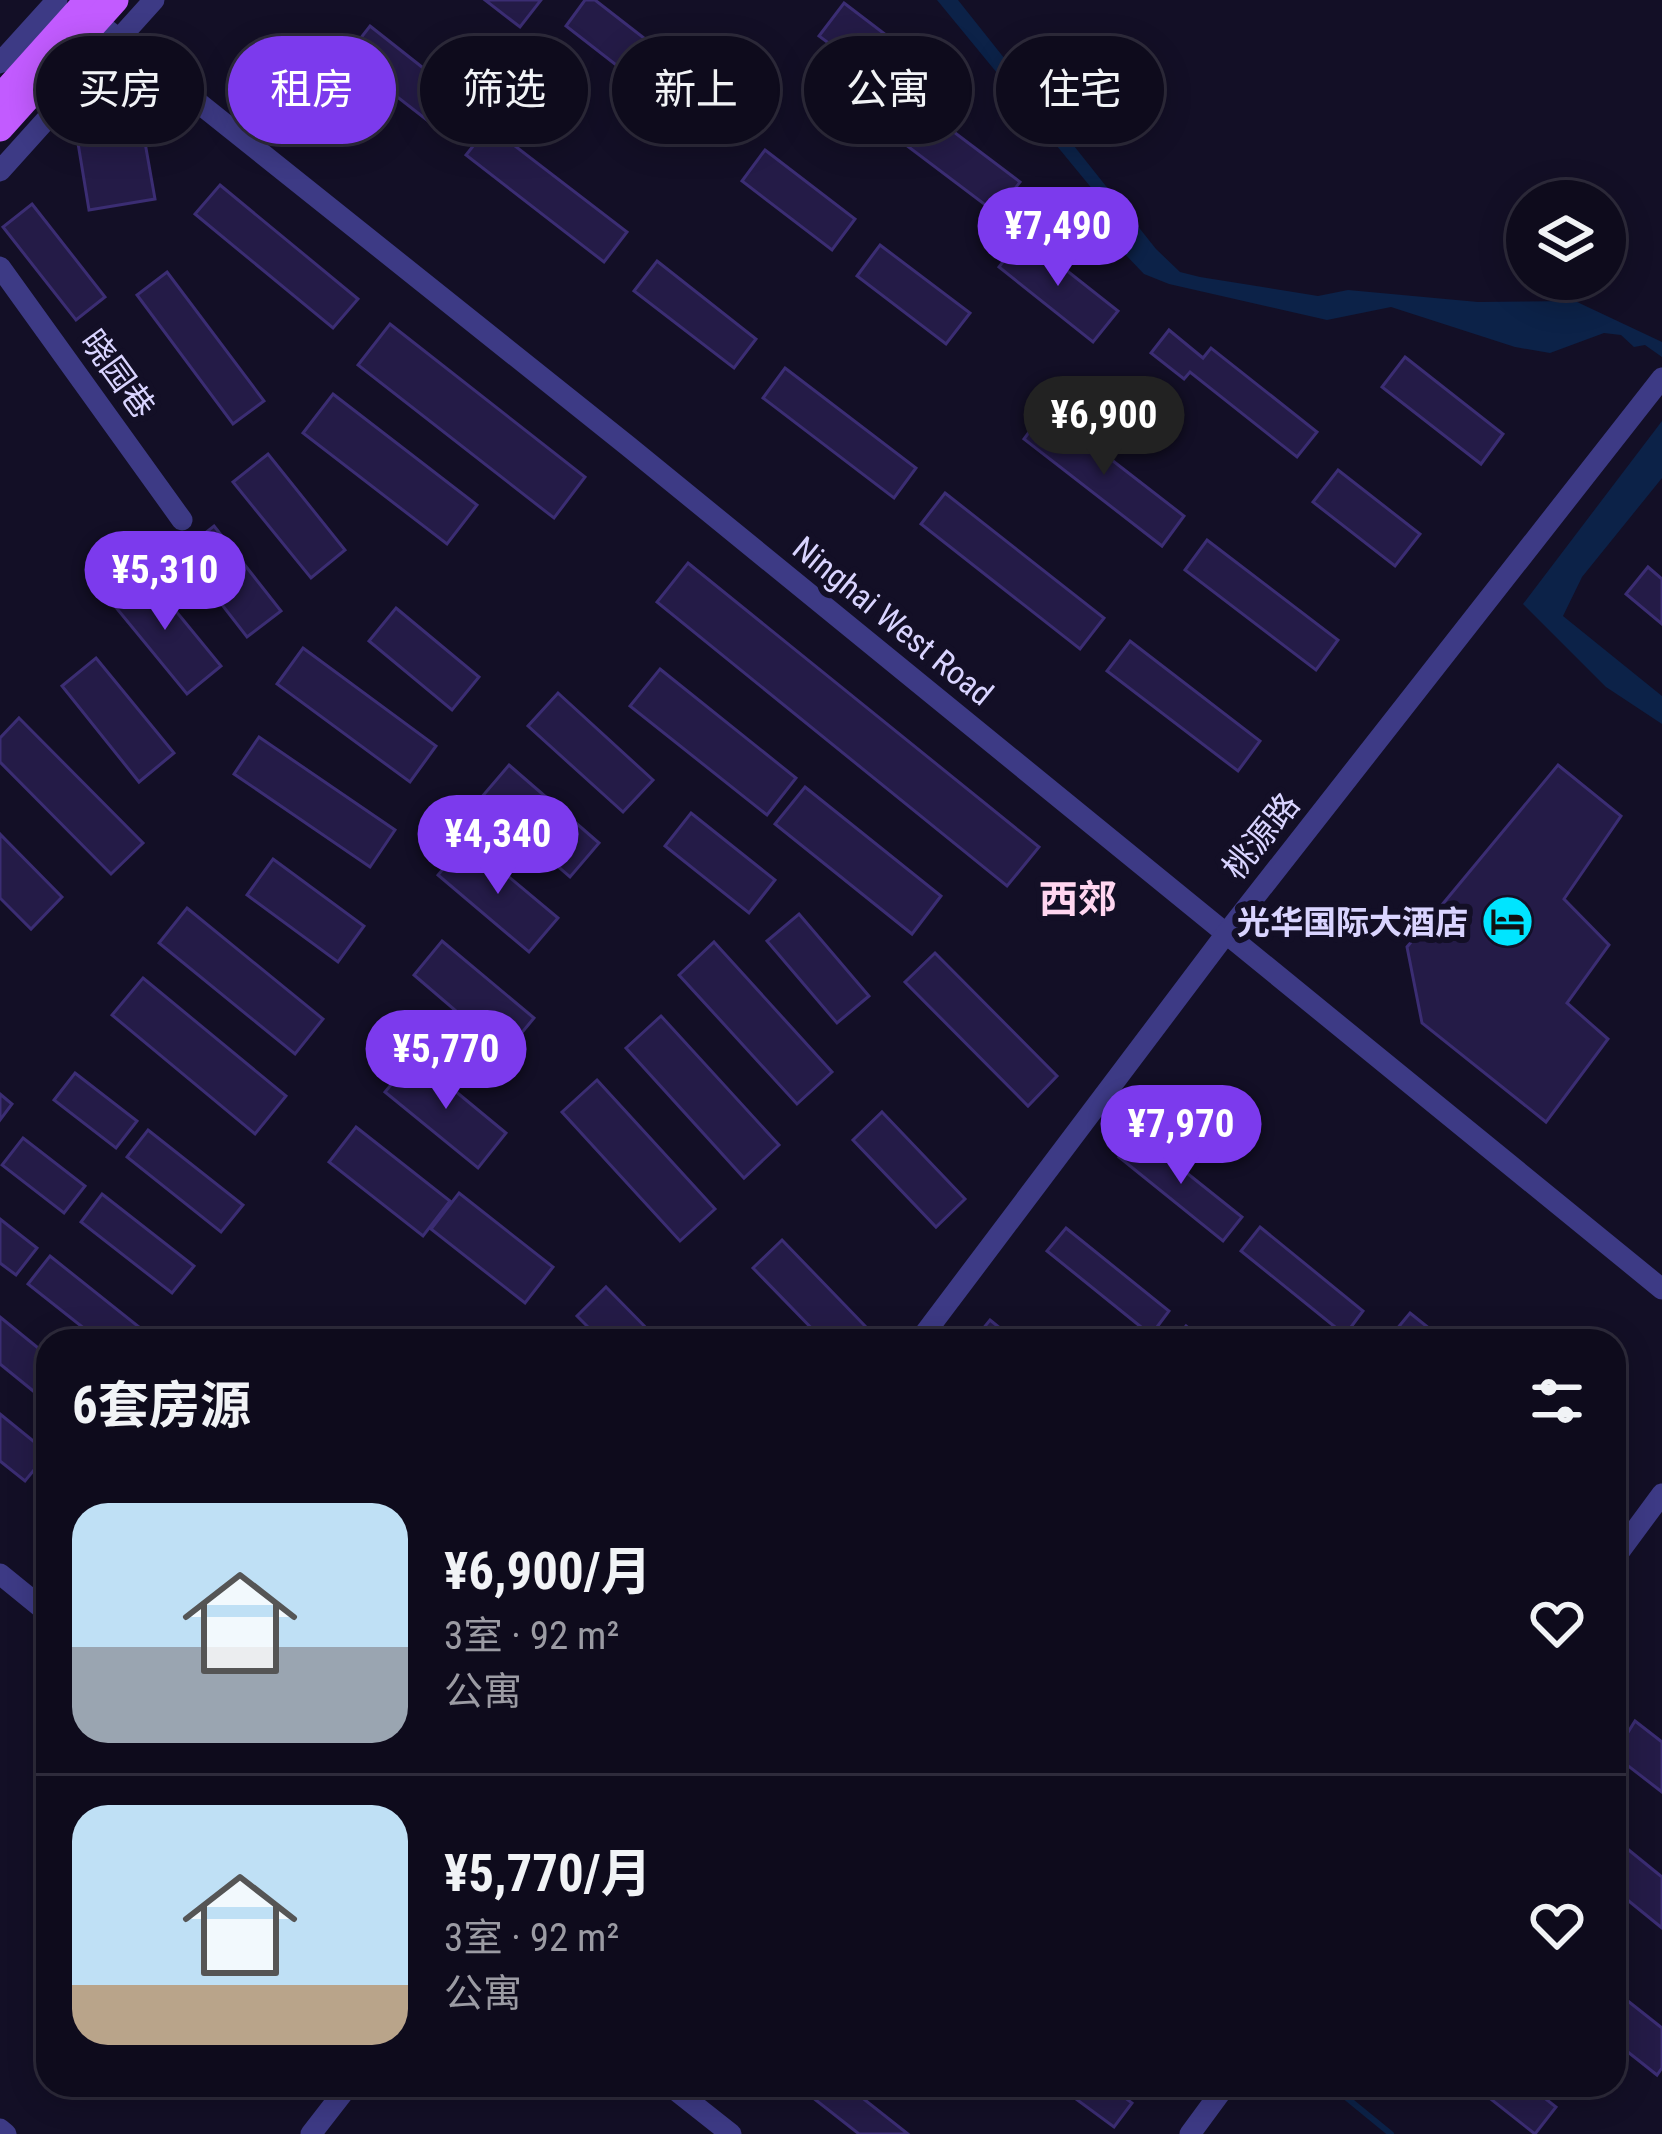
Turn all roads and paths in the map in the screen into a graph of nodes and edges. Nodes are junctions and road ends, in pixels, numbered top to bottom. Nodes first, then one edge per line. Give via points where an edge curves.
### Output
1 (154, 0) edge
2 (84, 5) edge
3 (115, 36) edge
4 (122, 36) edge
5 (0, 63) edge
6 (0, 98) edge
7 (204, 108) edge
8 (0, 128) edge
9 (36, 131) edge
10 (0, 171) edge
11 (0, 267) edge
12 (1662, 378) edge
13 (182, 520) dead end
14 (1225, 934) junction
15 (1662, 1289) edge
16 (928, 1329) edge
17 (1662, 1494) edge
18 (1626, 1543) edge
19 (0, 1574) edge
20 (36, 1602) edge
21 (339, 2097) edge
22 (684, 2097) edge
23 (1217, 2097) edge
24 (310, 2134) edge
25 (730, 2134) edge
26 (1190, 2134) edge

1 - 4 street
2 - 3 street, Ninghai West Road
2 - 5 street
2 - 6 main road
2 - 8 main road
7 - 14 street, Ninghai West Road
9 - 10 street
11 - 13 street, 晓园巷
12 - 14 street, 桃源路
14 - 15 street, Ninghai West Road
14 - 16 street, 桃源路
17 - 18 street
19 - 20 street
21 - 24 street
22 - 25 street
23 - 26 street

